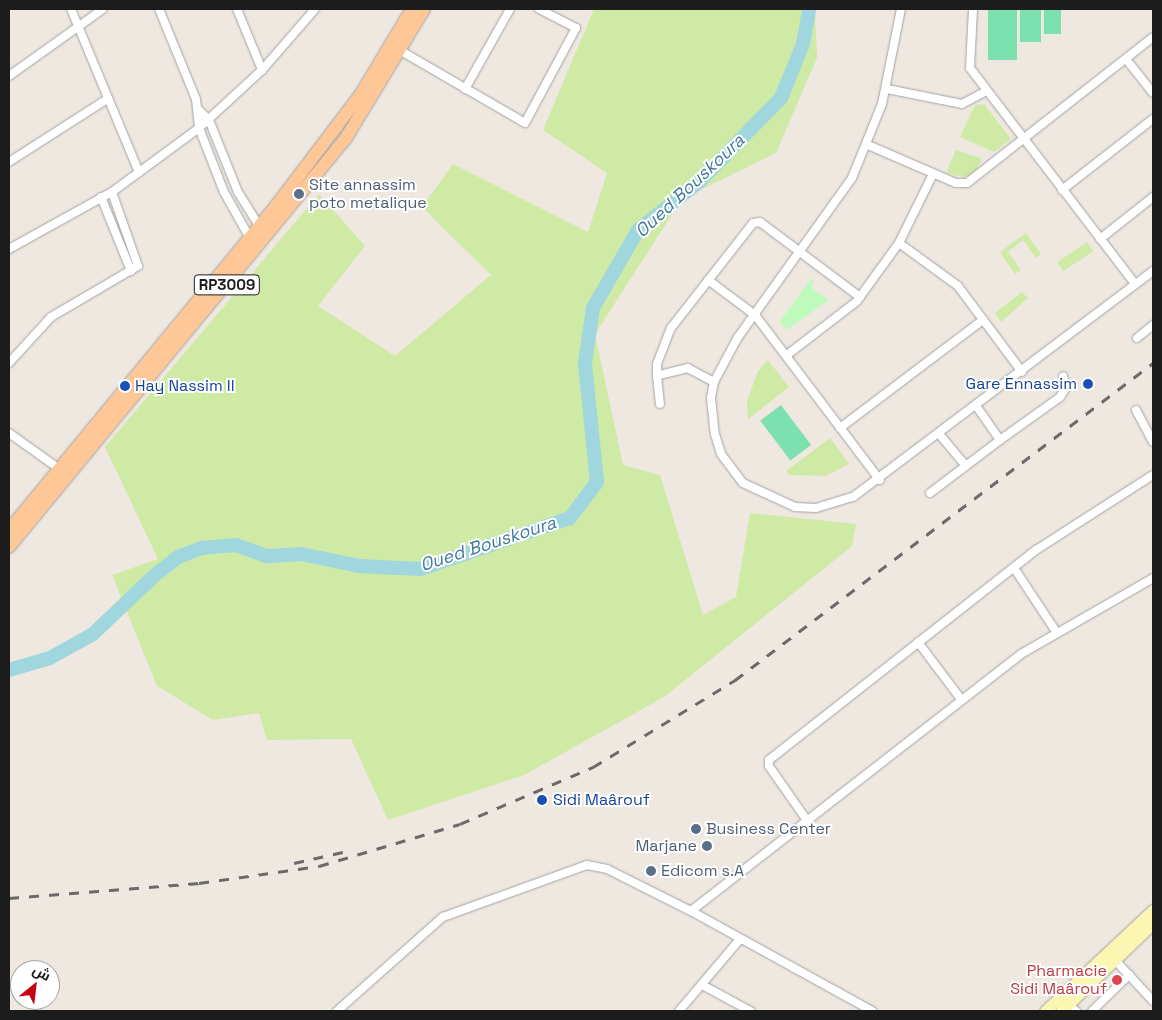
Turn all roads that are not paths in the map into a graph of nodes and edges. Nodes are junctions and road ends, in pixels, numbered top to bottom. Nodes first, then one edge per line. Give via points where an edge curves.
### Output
1 (72, 9) edge
2 (103, 9) edge
3 (159, 9) edge
4 (237, 9) edge
5 (315, 9) edge
6 (412, 9) edge
7 (424, 9) edge
8 (510, 9) edge
9 (539, 9) edge
10 (901, 9) edge
11 (973, 9) edge
12 (78, 27) junction
13 (1153, 37) edge
14 (401, 51) junction
15 (1126, 59) junction
16 (262, 70) junction
17 (9, 76) edge
18 (466, 89) junction
19 (887, 89) junction
20 (986, 91) junction
21 (1153, 93) edge
22 (107, 99) junction
23 (199, 110) junction
24 (1153, 119) edge
25 (209, 120) junction
26 (199, 128) junction
27 (1024, 140) junction
28 (868, 146) junction
29 (9, 162) edge
30 (140, 172) junction
31 (934, 174) junction
32 (1062, 190) junction
33 (112, 192) junction
34 (101, 197) junction
35 (1153, 197) edge
36 (263, 232) junction
37 (1100, 239) junction
38 (255, 243) junction
39 (899, 243) junction
40 (9, 249) edge
41 (801, 253) junction
42 (1153, 271) edge
43 (131, 272) junction
44 (708, 280) junction
45 (1136, 284) junction
46 (860, 297) junction
47 (755, 315) junction
48 (983, 320) junction
49 (1153, 326) edge
50 (1137, 338) dead end
51 (787, 355) junction
52 (9, 363) edge
53 (1022, 372) junction
54 (657, 376) junction
55 (1063, 376) dead end
56 (714, 382) junction
57 (660, 404) dead end
58 (977, 407) junction
59 (1136, 410) dead end
60 (840, 428) junction
61 (9, 433) edge
62 (940, 435) junction
63 (1000, 440) junction
64 (1153, 442) edge
65 (966, 466) junction
66 (65, 474) junction
67 (1153, 476) edge
68 (880, 480) junction
69 (930, 493) dead end
70 (9, 530) edge
71 (9, 547) edge
72 (1014, 568) junction
73 (1153, 578) edge
74 (1057, 633) junction
75 (918, 642) junction
76 (960, 698) junction
77 (806, 819) junction
78 (691, 911) junction
79 (1151, 920) edge
80 (740, 939) junction
81 (1114, 959) junction
82 (1129, 975) junction
83 (702, 985) junction
84 (1153, 1001) edge
85 (1068, 1009) edge
86 (337, 1011) edge
87 (680, 1011) edge
88 (750, 1011) edge
89 (872, 1011) edge
90 (1045, 1011) edge
91 (1092, 1011) edge

1 - 12 street
2 - 12 street
3 - 23 street
4 - 16 street
5 - 16 street
6 - 36 main road, RP3009 via 361,94
7 - 14 main road, RP3009
8 - 18 street
9 - 18 street via 576,28 527,122
10 - 19 street
11 - 20 street via 967,58
12 - 17 street
12 - 22 street
13 - 15 street
14 - 18 street
14 - 36 main road, RP3009 via 346,138
15 - 21 street
15 - 27 street
16 - 25 street
19 - 20 street via 962,104
19 - 28 street
20 - 27 street
22 - 29 street
22 - 30 street
23 - 25 street
23 - 26 street
24 - 32 street
25 - 26 street
25 - 36 street via 238,192
26 - 30 street
26 - 38 street via 228,201
27 - 31 street via 967,183
27 - 32 street
28 - 31 street
28 - 41 street via 841,197
30 - 33 street
31 - 39 street
32 - 37 street
33 - 34 street
33 - 43 street via 138,265
34 - 40 street
34 - 43 street
35 - 37 street
36 - 38 main road, RP3009
37 - 45 street
38 - 66 main road, RP3009
39 - 46 street
39 - 48 street via 945,272
41 - 44 street via 756,221
41 - 46 street
41 - 47 street
42 - 45 street
43 - 52 street via 51,317
44 - 47 street
44 - 54 street via 671,328
45 - 53 street
46 - 51 street
47 - 51 street
47 - 56 street
48 - 53 street
48 - 60 street
49 - 50 street
51 - 60 street
53 - 58 street
54 - 56 street via 688,368
54 - 57 street
55 - 63 street via 1066,388 1060,397
56 - 68 street via 711,416 722,454 743,483 756,493 795,507 816,508 853,497
58 - 62 street
58 - 63 street
59 - 64 street
60 - 68 street
61 - 66 street
62 - 65 street
62 - 68 street
63 - 65 street
65 - 69 street
66 - 70 main road, RP3009
66 - 71 main road, RP3009
67 - 72 street
72 - 74 street
72 - 75 street
73 - 74 street
74 - 76 street
75 - 76 street
75 - 77 street via 770,760 769,766
76 - 77 street
77 - 78 street
78 - 80 street
78 - 86 street via 606,869 575,867 442,918
79 - 81 street
79 - 90 street
80 - 83 street
80 - 89 street
81 - 82 street
81 - 85 street
82 - 84 street
82 - 91 street
83 - 87 street
83 - 88 street

